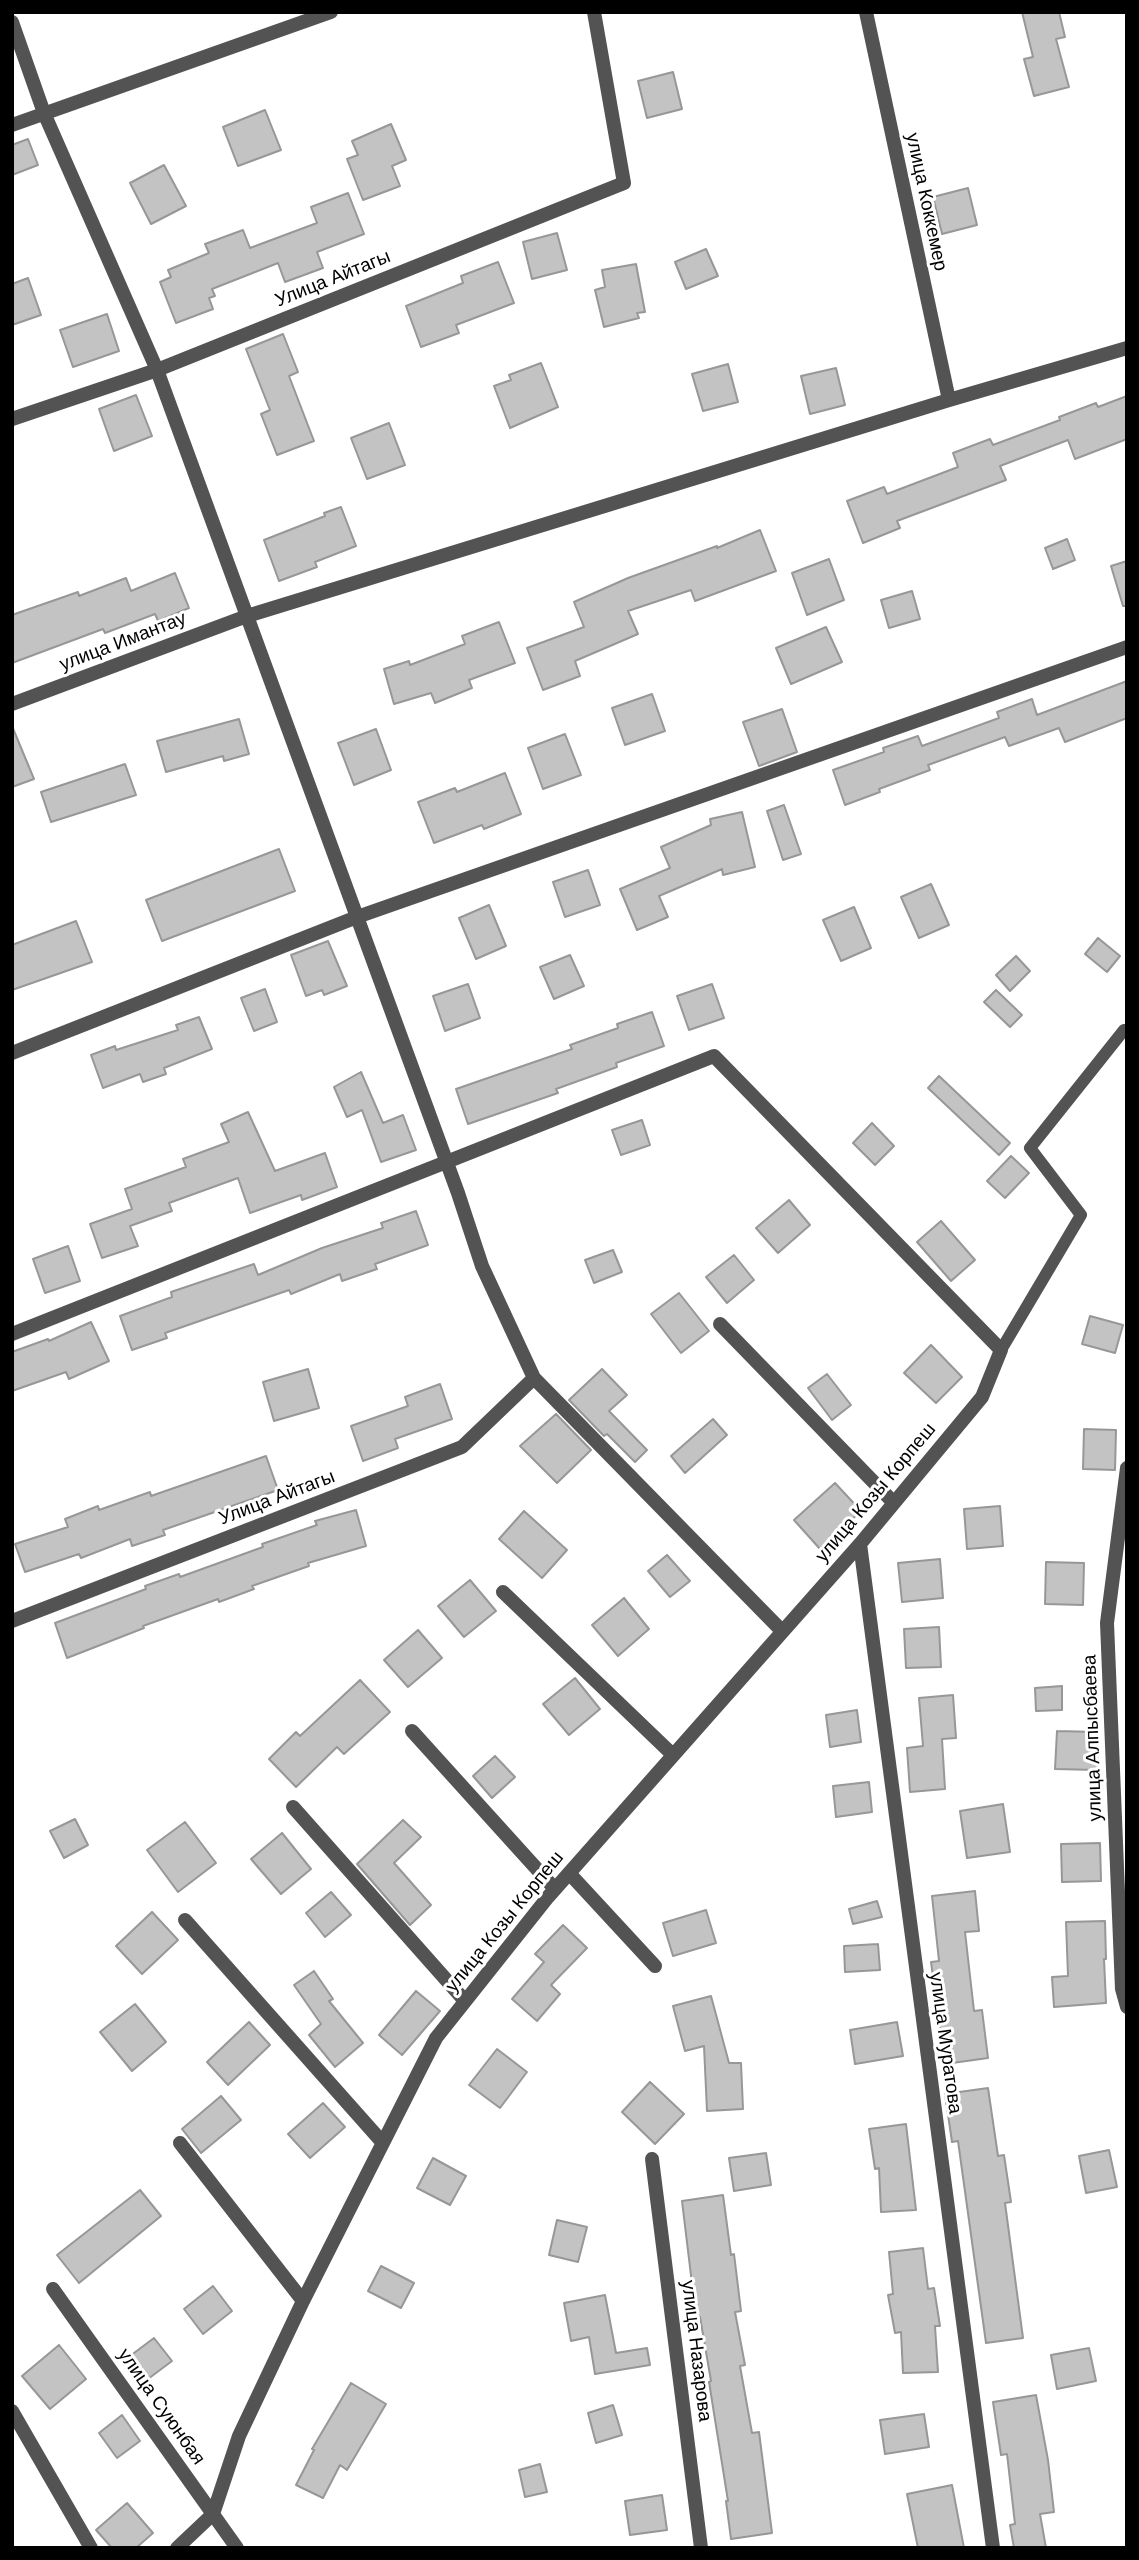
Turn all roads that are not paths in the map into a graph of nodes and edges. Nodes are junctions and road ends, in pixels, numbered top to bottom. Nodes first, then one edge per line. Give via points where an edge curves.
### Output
1 (331, 12) edge
2 (594, 12) edge
3 (866, 12) edge
4 (12, 22) edge
5 (44, 113) junction
6 (12, 125) edge
7 (1127, 348) edge
8 (158, 370) junction
9 (949, 400) junction
10 (12, 419) edge
11 (247, 616) junction
12 (1127, 647) edge
13 (12, 704) edge
14 (357, 917) junction
15 (1124, 1030) dead end
16 (12, 1053) edge
17 (446, 1162) junction
18 (720, 1324) dead end
19 (12, 1334) edge
20 (1001, 1350) junction
21 (534, 1378) junction
22 (1127, 1468) edge
23 (894, 1503) junction
24 (860, 1544) junction
25 (503, 1592) dead end
26 (12, 1621) edge
27 (782, 1631) junction
28 (412, 1731) dead end
29 (673, 1755) junction
30 (293, 1807) dead end
31 (569, 1873) junction
32 (555, 1889) junction
33 (185, 1920) dead end
34 (655, 1966) dead end
35 (465, 2001) junction
36 (1127, 2007) edge
37 (180, 2143) dead end
38 (383, 2143) junction
39 (652, 2159) dead end
40 (53, 2289) dead end
41 (303, 2301) junction
42 (12, 2411) edge
43 (213, 2514) junction
44 (91, 2548) edge
45 (177, 2548) edge
46 (237, 2548) edge
47 (701, 2548) edge
48 (993, 2548) edge

1 - 5 street
2 - 8 street, Улица Айтагы via 624,183
3 - 9 street, улица Коккемер
4 - 5 street
5 - 6 street
5 - 8 street
7 - 9 street, улица Имантау
8 - 10 street
8 - 11 street
9 - 11 street, улица Имантау
11 - 13 street, улица Имантау
11 - 14 street
12 - 14 street
14 - 16 street
14 - 17 street
15 - 20 lane via 1030,1148 1082,1215
17 - 19 street
17 - 20 street via 714,1056
17 - 21 street via 482,1266
18 - 23 street
20 - 23 street, улица Козы Корпеш via 982,1396
21 - 26 street, Улица Айтагы via 462,1447
21 - 27 street
22 - 36 street, улица Алпысбаева via 1107,1623 1122,1989
23 - 24 street, улица Козы Корпеш
24 - 27 street, улица Козы Корпеш
24 - 48 street, улица Муратова
25 - 29 street
27 - 29 street, улица Козы Корпеш
28 - 32 street
29 - 31 street, улица Козы Корпеш
30 - 35 street
31 - 32 street, улица Козы Корпеш
31 - 34 street
32 - 35 street, улица Козы Корпеш
33 - 38 street
35 - 38 street, улица Козы Корпеш via 436,2038
37 - 41 street
38 - 41 street, улица Козы Корпеш
39 - 47 street, улица Назарова
40 - 43 street, улица Суюнбая
41 - 43 street, улица Козы Корпеш via 239,2436
42 - 44 street
43 - 45 street, улица Козы Корпеш
43 - 46 street, улица Суюнбая

